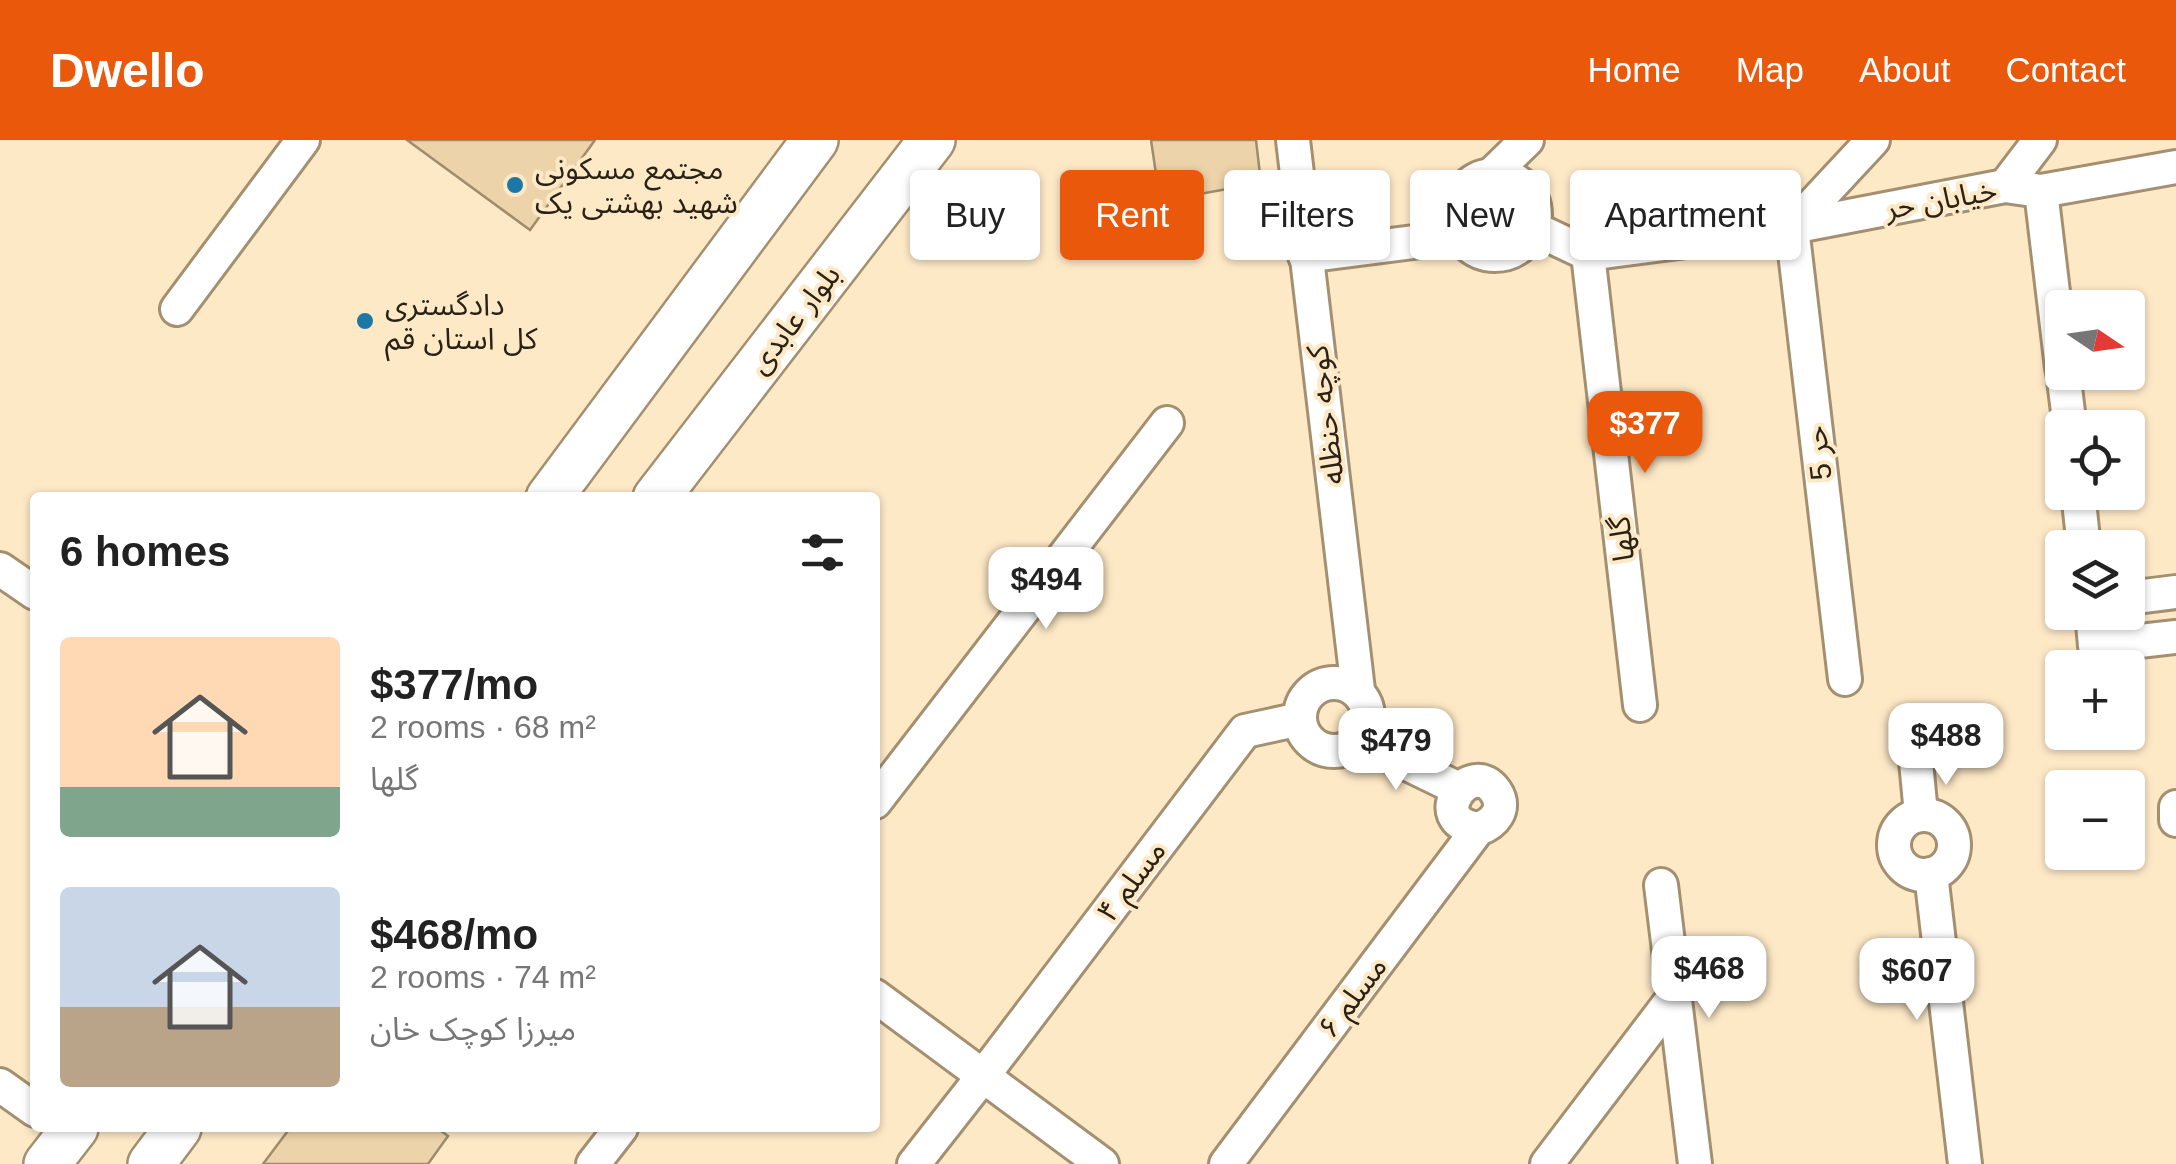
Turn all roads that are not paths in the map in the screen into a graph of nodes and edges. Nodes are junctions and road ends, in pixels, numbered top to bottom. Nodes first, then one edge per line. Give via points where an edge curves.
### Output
1 (302, 140) edge
2 (815, 140) edge
3 (932, 140) edge
4 (1293, 140) edge
5 (1527, 140) edge
6 (1873, 140) edge
7 (2040, 140) edge
8 (2176, 167) edge
9 (1296, 170) edge
10 (1497, 170) edge
11 (2005, 186) junction
12 (2041, 191) junction
13 (1801, 217) edge
14 (1801, 225) edge
15 (1306, 260) edge
16 (1589, 260) edge
17 (1796, 260) edge
18 (2053, 290) edge
19 (176, 309) dead end
20 (1167, 423) dead end
21 (553, 492) edge
22 (661, 492) edge
23 (0, 569) edge
24 (30, 590) edge
25 (2176, 592) edge
26 (2145, 596) edge
27 (2094, 630) edge
28 (2176, 637) edge
29 (1845, 679) dead end
30 (1358, 690) junction
31 (1640, 705) dead end
32 (1300, 719) junction
33 (1360, 741) junction
34 (1916, 751) dead end
35 (880, 796) edge
36 (2176, 807) edge
37 (2176, 820) edge
38 (1661, 885) dead end
39 (1674, 997) junction
40 (880, 1000) edge
41 (983, 1076) junction
42 (0, 1084) edge
43 (30, 1110) edge
44 (175, 1132) edge
45 (618, 1132) edge
46 (151, 1164) edge
47 (592, 1164) edge
48 (914, 1164) edge
49 (1102, 1164) edge
50 (1226, 1164) edge
51 (1547, 1164) edge
52 (1695, 1164) edge
53 (1965, 1164) edge

1 - 19 street
2 - 21 main road
3 - 22 main road, بلوار عابدی
4 - 9 street, کوچه حنظله
5 - 10 street
6 - 13 street
7 - 11 street
8 - 12 street, خیابان حر
11 - 12 street, خیابان حر
11 - 14 street, خیابان حر
12 - 18 street
15 - 30 street, کوچه حنظله
16 - 31 street, گلها
17 - 29 street, حر 5
20 - 35 street
23 - 24 street
25 - 26 street
27 - 28 street via 2095,646
30 - 32 street via 1327,682 1302,702
30 - 33 street via 1368,706
32 - 33 street via 1304,734 1330,752
32 - 41 street, مسلم ۴ via 1245,731
33 - 50 street, مسلم ۶ via 1459,789 1468,782 1490,786 1498,794 1497,817 1478,829
34 - 53 street via 1921,814 1903,823 1894,851 1904,868 1931,874
36 - 37 street
38 - 39 street
39 - 51 street
39 - 52 street
40 - 41 street
41 - 48 street, مسلم ۴
41 - 49 street
42 - 43 street
44 - 46 main road
45 - 47 street

